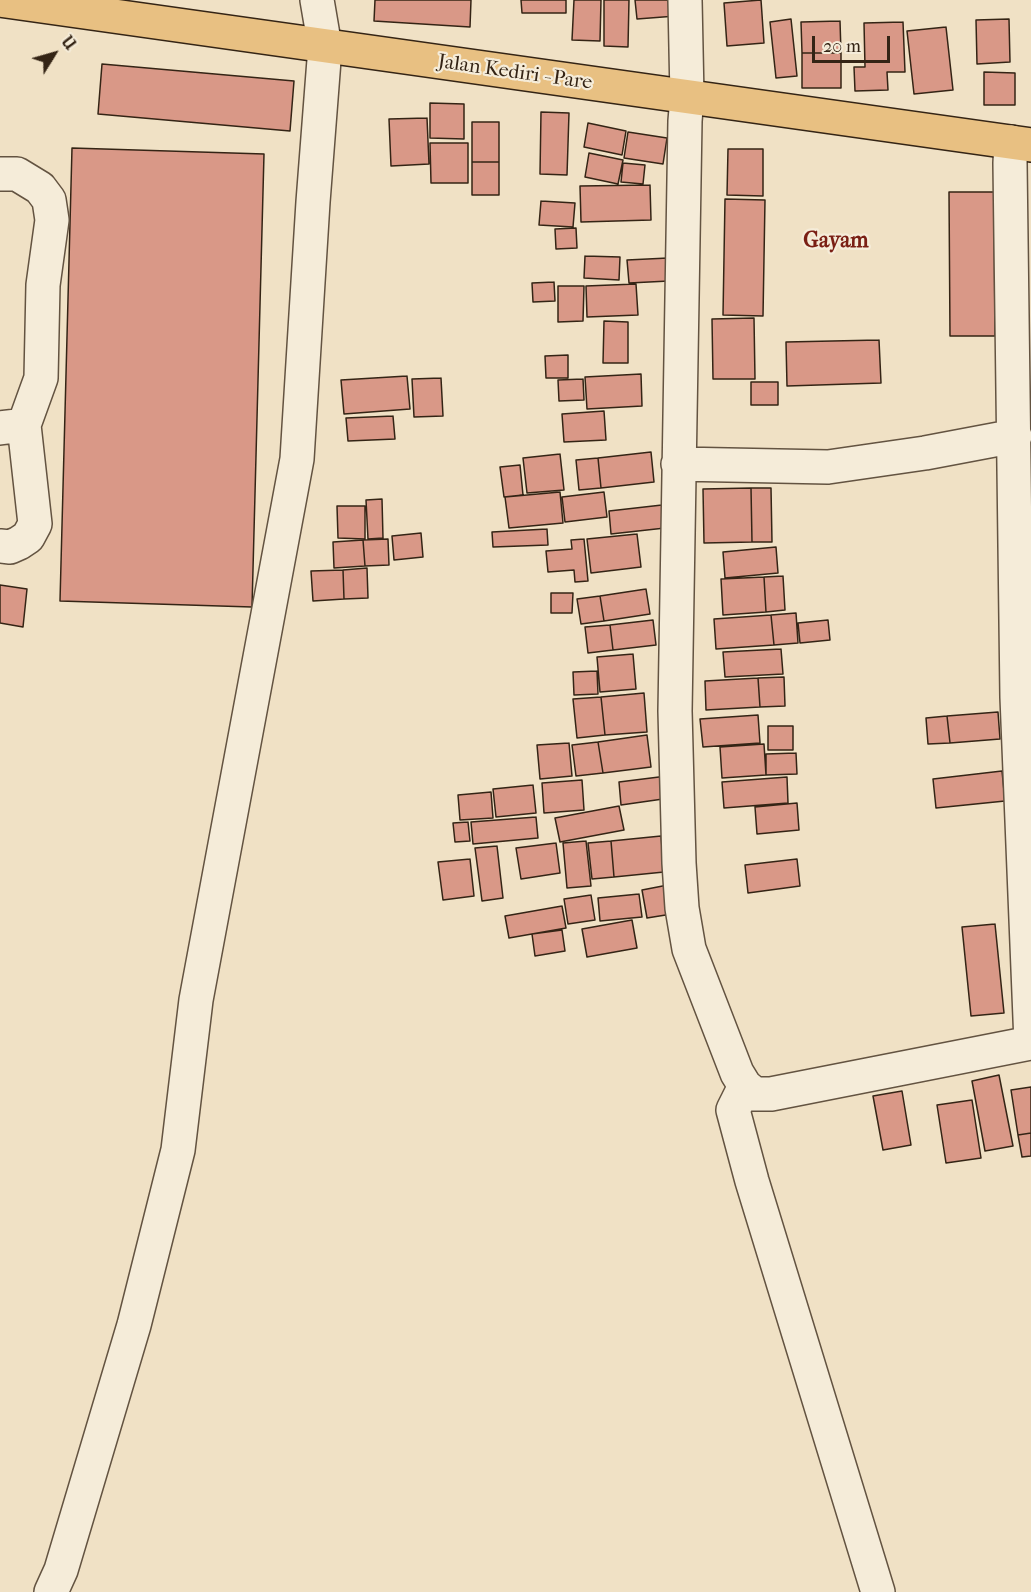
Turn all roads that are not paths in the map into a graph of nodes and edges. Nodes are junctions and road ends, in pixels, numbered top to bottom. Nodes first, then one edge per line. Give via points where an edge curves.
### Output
1 (0, 0) edge
2 (316, 0) edge
3 (685, 0) edge
4 (325, 47) junction
5 (687, 97) junction
6 (1021, 143) edge
7 (0, 174) edge
8 (12, 426) edge
9 (1014, 436) junction
10 (678, 464) junction
11 (0, 546) edge
12 (1031, 1043) edge
13 (744, 1086) junction
14 (51, 1592) edge
15 (878, 1592) edge

1 - 4 main road, Jalan Kediri - Pare
2 - 4 street
3 - 5 street
4 - 5 main road, Jalan Kediri - Pare
4 - 14 street via 297,459 196,1000 178,1150 134,1325 61,1570
5 - 6 main road, Jalan Kediri - Pare
5 - 10 street
6 - 9 street via 1010,163
7 - 8 street via 17,174 40,188 49,201 52,220 43,285 40,378
8 - 11 street via 35,524 28,537 19,543
9 - 10 street via 828,467
9 - 12 street via 1017,697
10 - 13 street via 675,711 682,908 689,949
12 - 13 street via 771,1094 755,1094
13 - 15 street via 733,1110

